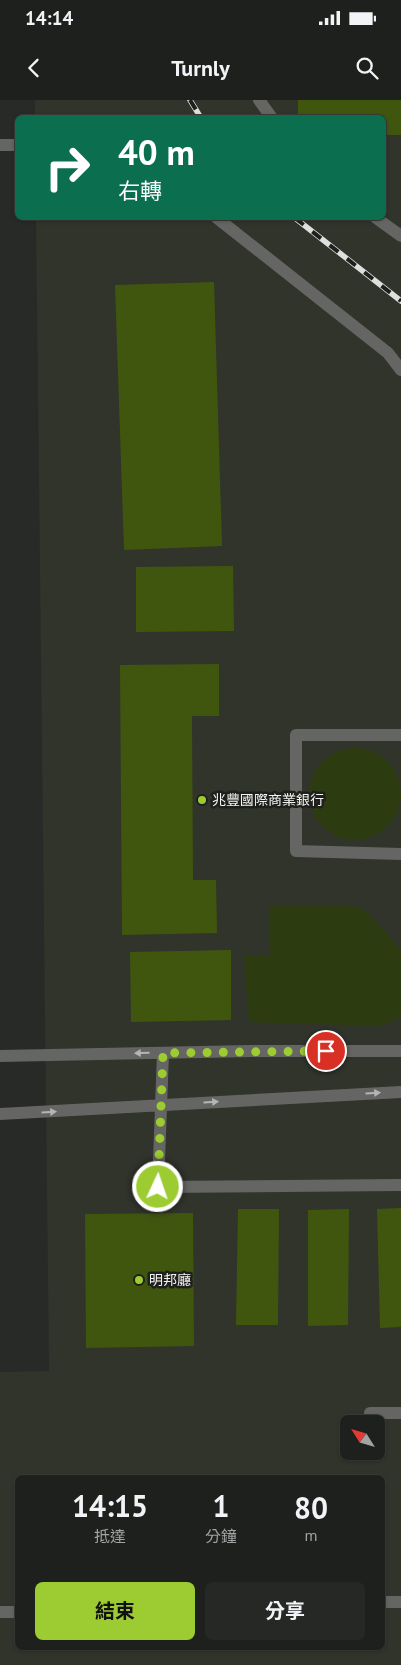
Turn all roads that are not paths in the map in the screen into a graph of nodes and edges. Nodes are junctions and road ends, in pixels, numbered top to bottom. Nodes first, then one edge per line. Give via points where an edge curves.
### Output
1 (259, 100) edge
2 (270, 115) edge
3 (0, 145) edge
4 (15, 145) edge
5 (220, 220) edge
6 (379, 220) edge
7 (401, 236) edge
8 (401, 370) edge
9 (401, 735) edge
10 (401, 854) edge
11 (401, 1050) edge
12 (163, 1053) junction
13 (0, 1056) edge
14 (401, 1092) edge
15 (162, 1105) junction
16 (0, 1114) edge
17 (401, 1185) edge
18 (370, 1412) dead end
19 (401, 1413) edge
20 (385, 1602) edge
21 (401, 1602) edge
22 (0, 1612) edge
23 (15, 1612) edge

1 - 2 lane
3 - 4 lane
5 - 8 lane via 388,353
6 - 7 lane
9 - 10 lane via 296,736 296,850
11 - 12 lane
12 -> 13 lane
12 - 15 lane
15 -> 14 lane
16 -> 15 lane
15 - 17 lane via 158,1187
18 - 19 lane
20 - 21 lane
22 - 23 lane

